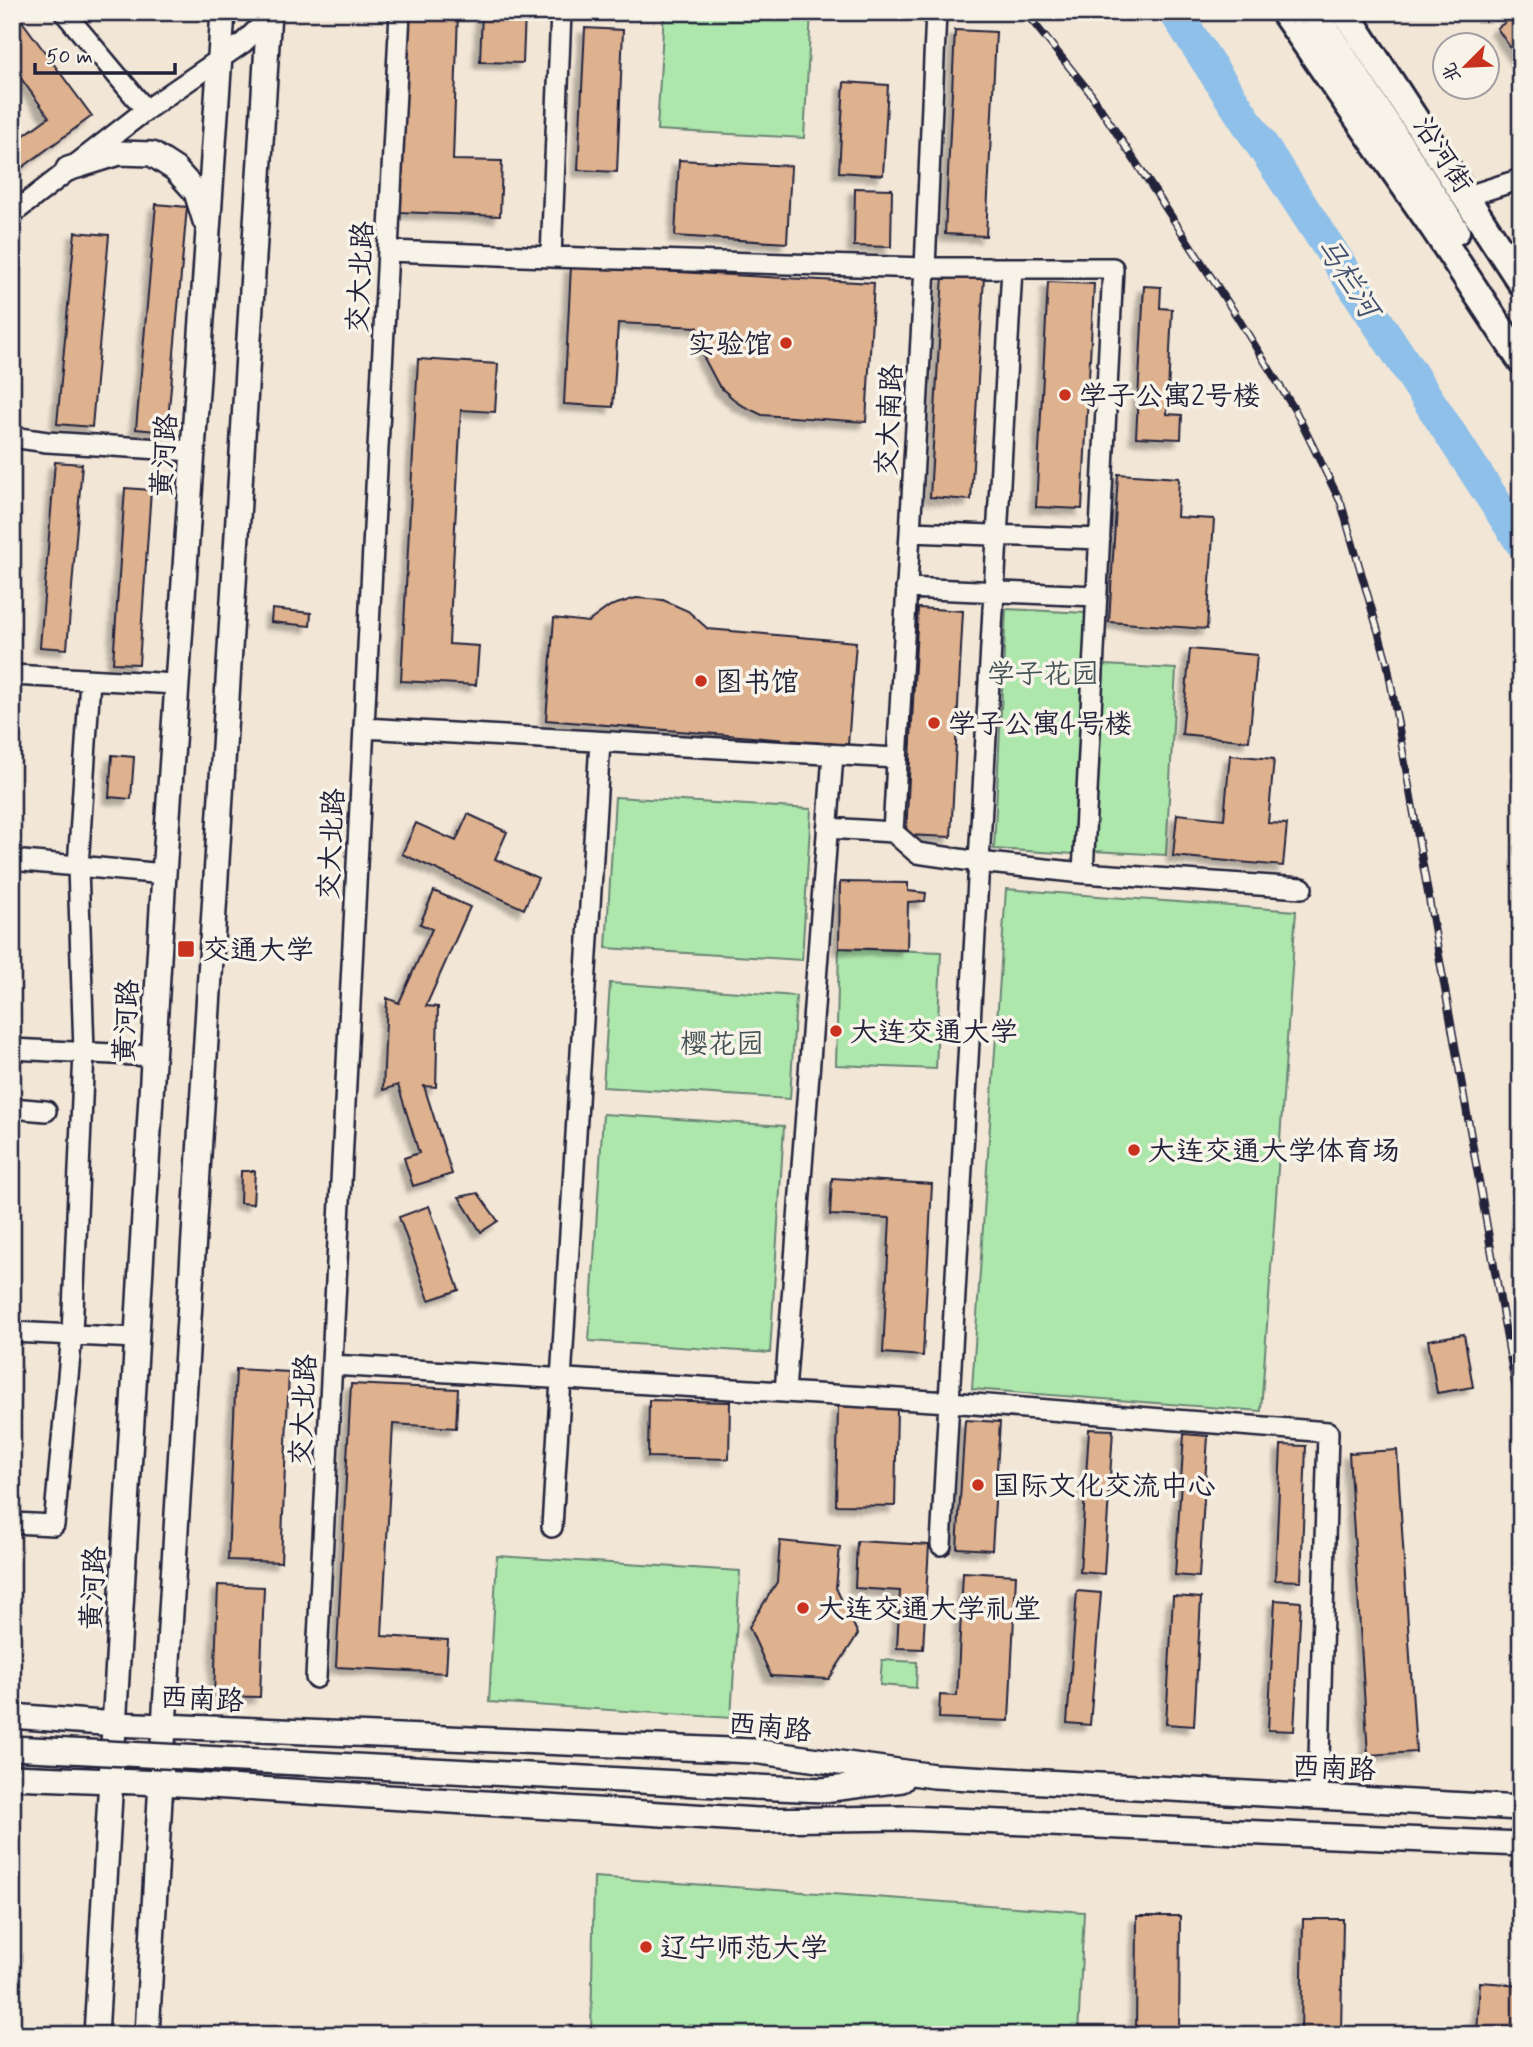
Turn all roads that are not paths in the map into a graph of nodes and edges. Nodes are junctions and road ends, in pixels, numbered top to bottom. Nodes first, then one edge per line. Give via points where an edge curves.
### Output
1 (64, 12) edge
2 (223, 12) edge
3 (400, 12) edge
4 (561, 12) edge
5 (936, 12) edge
6 (1284, 12) edge
7 (1314, 12) edge
8 (1345, 12) edge
9 (1363, 12) edge
10 (269, 16) edge
11 (220, 59) junction
12 (146, 110) junction
13 (68, 169) junction
14 (1521, 179) edge
15 (1474, 194) junction
16 (12, 214) edge
17 (209, 233) junction
18 (388, 251) junction
19 (551, 257) junction
20 (925, 268) junction
21 (1013, 268) junction
22 (1521, 271) edge
23 (1521, 282) edge
24 (1521, 330) edge
25 (1521, 360) edge
26 (12, 437) edge
27 (193, 451) junction
28 (909, 532) junction
29 (998, 534) junction
30 (1100, 538) junction
31 (906, 588) junction
32 (995, 591) junction
33 (1097, 596) junction
34 (12, 675) edge
35 (90, 680) junction
36 (176, 684) junction
37 (364, 728) junction
38 (600, 742) junction
39 (833, 755) junction
40 (896, 758) junction
41 (827, 828) junction
42 (893, 832) junction
43 (12, 860) edge
44 (979, 862) junction
45 (78, 867) junction
46 (1083, 873) junction
47 (164, 874) junction
48 (1302, 888) dead end
49 (12, 1049) edge
50 (84, 1052) junction
51 (153, 1056) junction
52 (12, 1108) edge
53 (46, 1111) dead end
54 (12, 1332) edge
55 (72, 1334) junction
56 (136, 1338) junction
57 (332, 1365) junction
58 (561, 1379) junction
59 (785, 1392) junction
60 (949, 1402) junction
61 (12, 1523) edge
62 (552, 1527) dead end
63 (941, 1545) dead end
64 (316, 1678) dead end
65 (12, 1716) edge
66 (115, 1724) junction
67 (164, 1726) junction
68 (12, 1748) edge
69 (934, 1776) junction
70 (12, 1777) edge
71 (111, 1782) junction
72 (162, 1783) junction
73 (823, 1790) junction
74 (1318, 1795) junction
75 (1521, 1808) edge
76 (927, 1819) junction
77 (1521, 1844) edge
78 (96, 2035) edge
79 (147, 2035) edge

1 - 12 street
2 - 11 main road, 黄河路
3 - 18 street, 交大北路
4 - 19 street
5 - 20 street, 交大南路
6 - 25 highway
7 - 24 highway, 沿河街
8 - 23 highway, 沿河街
9 - 15 highway
10 - 11 street
10 - 67 main road
11 - 12 street
11 - 17 main road, 黄河路
12 - 13 street
13 - 16 street
13 - 17 main road via 119,153 152,154 175,169 196,192
14 - 15 street
15 - 22 highway
17 - 27 main road, 黄河路
18 - 19 street
18 - 37 street, 交大北路
19 - 20 street
20 - 21 street
20 - 28 street, 交大南路
21 - 29 street
21 - 30 street via 1113,268
26 - 27 street
27 - 36 main road, 黄河路
28 - 29 street
28 - 31 street, 交大南路
29 - 30 street
29 - 32 street
30 - 33 street
31 - 32 street
31 - 40 street, 交大南路
32 - 33 street
32 - 44 street
33 - 46 street
34 - 35 street
35 - 36 street
35 - 45 street
36 - 47 main road, 黄河路
37 - 38 street
37 - 57 street, 交大北路
38 - 39 street
38 - 58 street
39 - 40 street
39 - 41 street
40 - 42 street, 交大南路
41 - 42 street
41 - 59 street
42 - 44 street via 917,853
43 - 45 street
44 - 46 street
44 - 60 street
45 - 47 street
45 - 50 street
46 - 48 street
47 - 51 main road, 黄河路
49 - 50 street
50 - 51 street
50 - 55 street
51 - 56 main road, 黄河路
52 - 53 street
54 - 55 street
55 - 56 street
55 - 61 street via 54,1525
56 - 66 main road, 黄河路
57 - 58 street
57 - 64 street, 交大北路
58 - 59 street
58 - 62 street
59 - 60 street
60 - 63 street
60 - 74 street via 1328,1432
65 - 66 main road, 西南路
66 - 67 main road, 西南路
66 - 71 main road, 黄河路
67 - 69 main road, 西南路 via 753,1752
67 - 72 main road
68 - 73 main road, bridge
69 - 73 main road
69 - 74 main road, 西南路
70 - 71 main road
71 - 72 main road
71 - 78 main road, 黄河路
72 - 76 main road via 757,1820
72 - 79 main road
73 - 76 main road
74 - 75 main road, 西南路
76 - 77 main road

